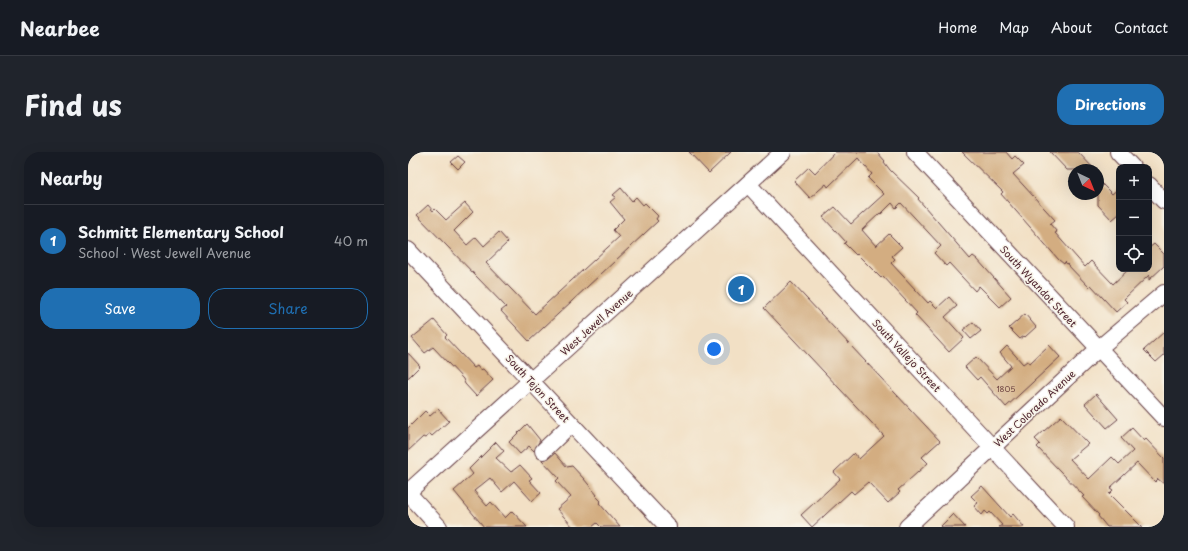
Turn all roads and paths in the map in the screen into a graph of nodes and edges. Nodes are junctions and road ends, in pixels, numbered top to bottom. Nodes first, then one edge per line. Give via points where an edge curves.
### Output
1 (783, 152) edge
2 (915, 152) edge
3 (1118, 152) edge
4 (1129, 164) edge
5 (748, 184) junction
6 (1152, 188) edge
7 (1164, 201) edge
8 (408, 250) edge
9 (1164, 293) edge
10 (1098, 349) junction
11 (531, 381) junction
12 (1164, 418) edge
13 (572, 424) junction
14 (993, 447) junction
15 (543, 451) dead end
16 (408, 492) edge
17 (439, 527) edge
18 (668, 527) edge
19 (907, 527) edge
20 (1066, 527) edge

1 - 5 street, West Jewell Avenue
2 - 10 street, South Wyandot Street
3 - 4 street
5 - 11 street, West Jewell Avenue
5 - 14 street, South Vallejo Street
6 - 7 street
8 - 11 street, South Tejon Street
9 - 10 street, West Colorado Avenue
10 - 12 street, South Wyandot Street
10 - 14 street, West Colorado Avenue
11 - 13 street, South Tejon Street
11 - 16 street, West Jewell Avenue
13 - 15 street
13 - 18 street, South Tejon Street
14 - 19 street, West Colorado Avenue
14 - 20 street, South Vallejo Street
16 - 17 street

